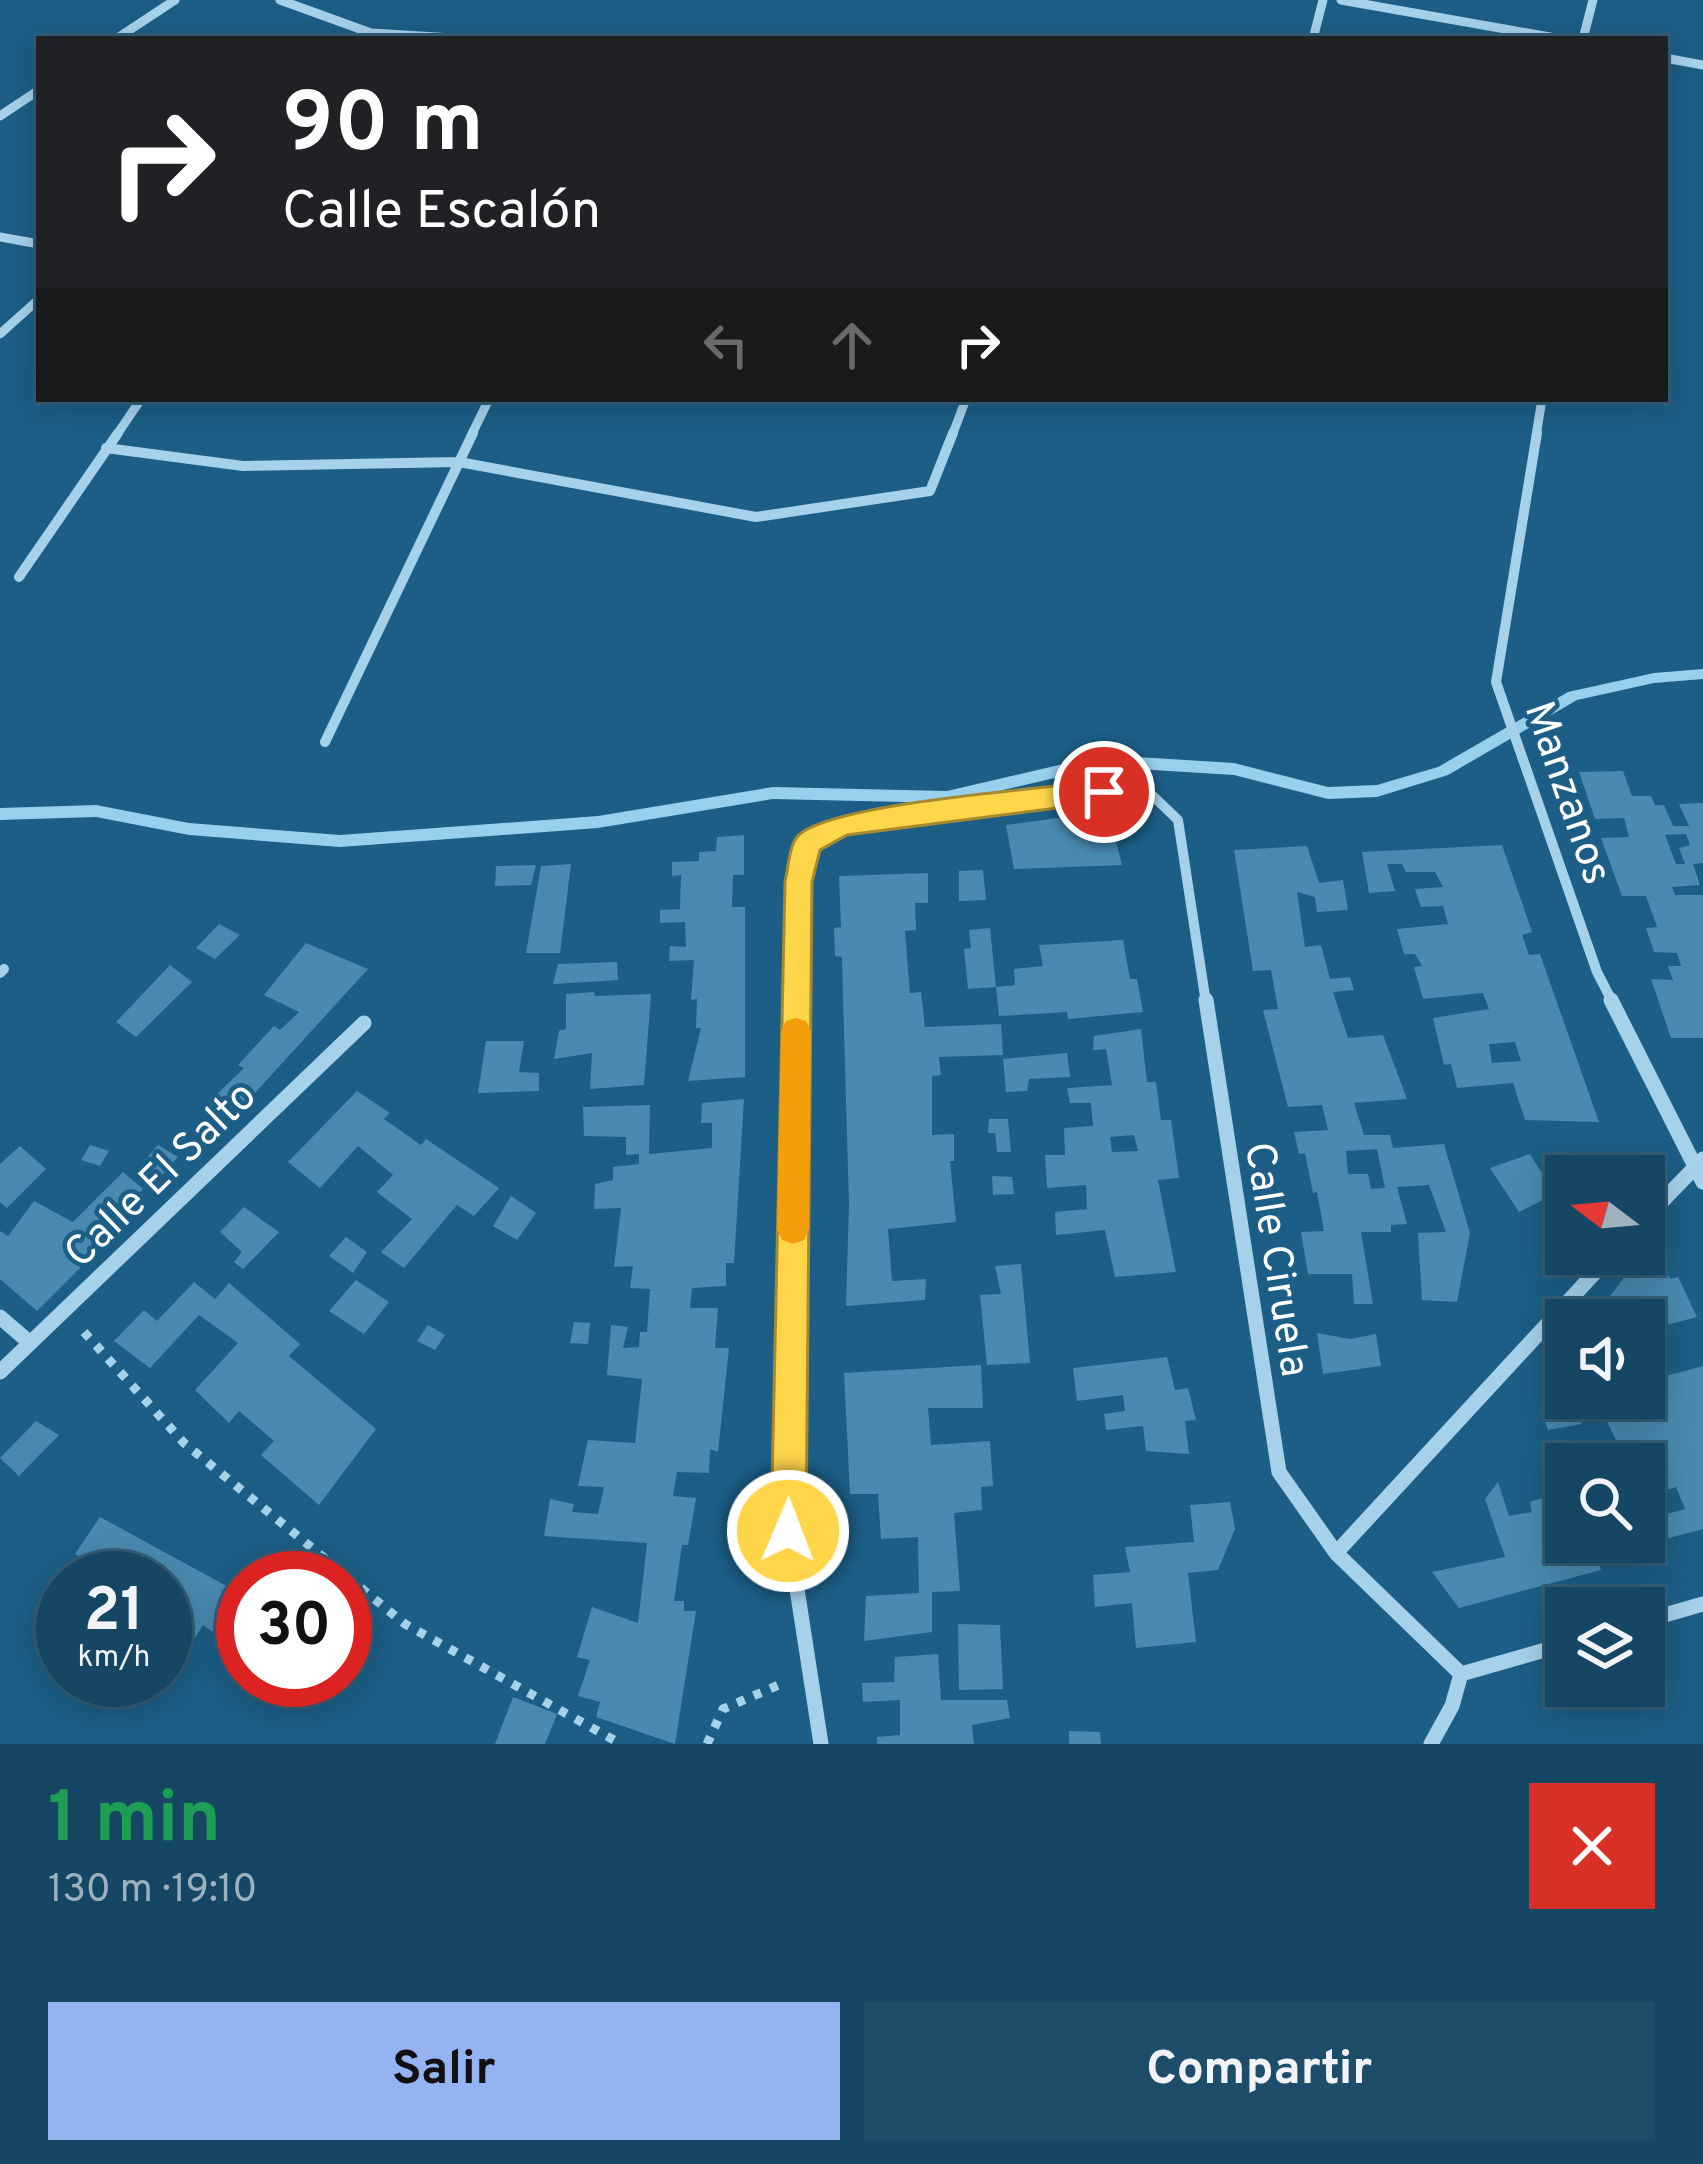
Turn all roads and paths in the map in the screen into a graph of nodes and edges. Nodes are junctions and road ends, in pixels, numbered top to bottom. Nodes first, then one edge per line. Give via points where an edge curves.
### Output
1 (175, 0) edge
2 (280, 0) edge
3 (1323, 0) edge
4 (1341, 0) edge
5 (1593, 0) edge
6 (121, 36) edge
7 (370, 36) edge
8 (1314, 36) edge
9 (1544, 36) edge
10 (1584, 36) edge
11 (1668, 59) edge
12 (1703, 65) edge
13 (36, 92) edge
14 (0, 116) edge
15 (0, 237) edge
16 (36, 243) edge
17 (36, 302) edge
18 (0, 334) edge
19 (139, 402) edge
20 (488, 402) edge
21 (965, 402) edge
22 (1542, 402) edge
23 (106, 448) junction
24 (459, 462) junction
25 (19, 577) dead end
26 (325, 742) dead end
27 (364, 1023) dead end
28 (1699, 1161) edge
29 (1703, 1182) edge
30 (1665, 1197) edge
31 (1593, 1275) edge
32 (64, 1310) junction
33 (0, 1317) edge
34 (29, 1342) junction
35 (0, 1372) edge
36 (1336, 1553) junction
37 (1703, 1604) edge
38 (1665, 1615) edge
39 (1545, 1650) edge
40 (810, 1671) junction
41 (1461, 1674) junction
42 (621, 1744) edge
43 (707, 1744) edge
44 (821, 1744) edge
45 (1431, 1744) edge

1 - 6 street
2 - 7 street
3 - 8 street
4 - 9 street
5 - 10 street
11 - 12 street
13 - 14 street
15 - 16 street
17 - 18 street
19 - 23 street
20 - 24 street
21 - 24 street via 930,490 756,518
22 - 28 street, Manzanos via 1496,682 1597,971
23 - 24 street via 243,466
23 - 25 street
24 - 26 street
27 - 32 street, Calle El Salto
28 - 29 street, Manzanos
28 - 30 street
31 - 36 street
32 - 34 street, Calle El Salto
32 - 42 path via 184,1443 405,1624
33 - 34 street
34 - 35 street, Calle El Salto
36 - 40 street, Calle Ciruela via 1279,1472 1178,820 1153,796 1104,792 842,824 808,843 799,882 788,1531
36 - 41 street, Calle Ciruela
37 - 38 street
39 - 41 street
40 - 43 path via 723,1709
40 - 44 street
41 - 45 street

